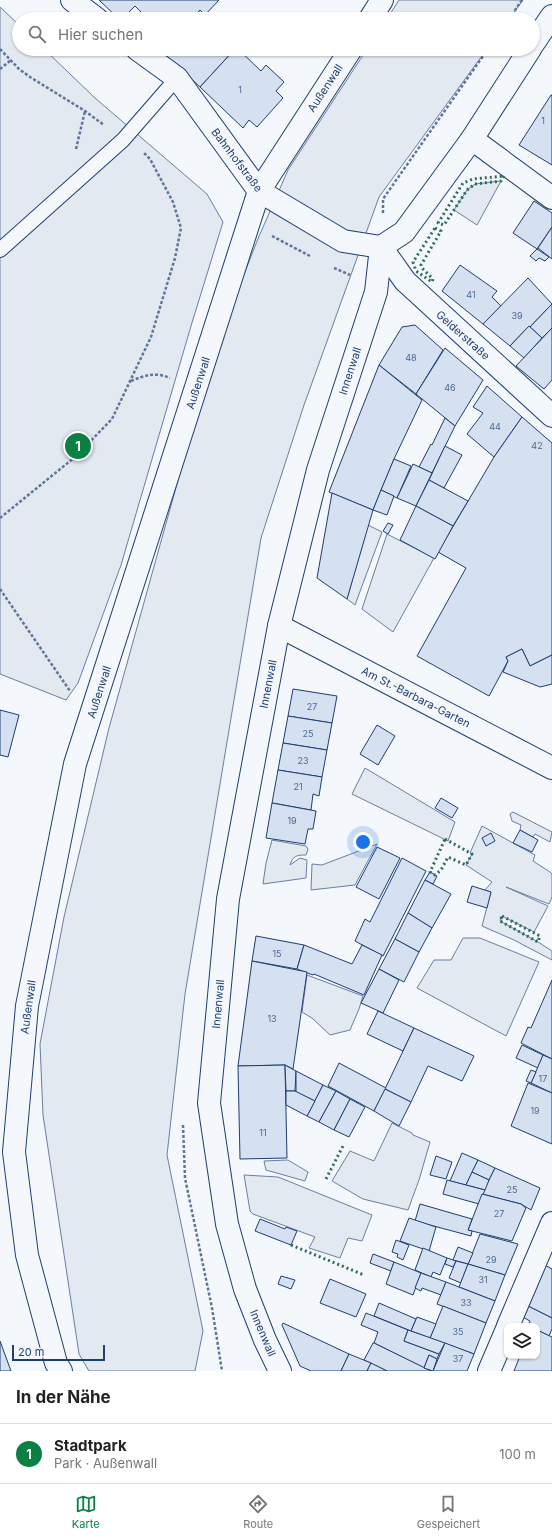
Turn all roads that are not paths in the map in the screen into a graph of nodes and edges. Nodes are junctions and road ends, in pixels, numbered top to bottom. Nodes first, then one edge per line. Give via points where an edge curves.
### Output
1 (72, 0) edge
2 (382, 0) edge
3 (88, 12) edge
4 (374, 12) edge
5 (552, 16) edge
6 (540, 34) edge
7 (147, 56) edge
8 (346, 56) edge
9 (525, 56) edge
10 (177, 78) junction
11 (472, 139) junction
12 (259, 191) junction
13 (552, 198) edge
14 (382, 247) junction
15 (0, 250) edge
16 (552, 416) edge
17 (279, 626) junction
18 (552, 768) edge
19 (552, 1223) edge
20 (509, 1323) edge
21 (504, 1336) edge
22 (61, 1371) edge
23 (280, 1371) edge
24 (489, 1371) edge

1 - 3 street
2 - 4 street
5 - 6 street
7 - 10 street, Bahnhofstraße
8 - 12 street, Außenwall
9 - 11 street
10 - 12 street, Bahnhofstraße
10 - 15 lane via 123,140
11 - 13 street
11 - 14 street via 404,232
12 - 14 street, Bahnhofstraße via 343,241
12 - 22 street, Außenwall via 75,764 27,1006 14,1152 27,1255 56,1363
14 - 16 street, Gelderstraße via 405,281
14 - 17 street, Innenwall via 376,292 318,470
17 - 18 street, Am St.-Barbara-Garten
17 - 23 street, Innenwall via 228,899 209,1103 227,1224 245,1289
19 - 20 street
21 - 24 street

